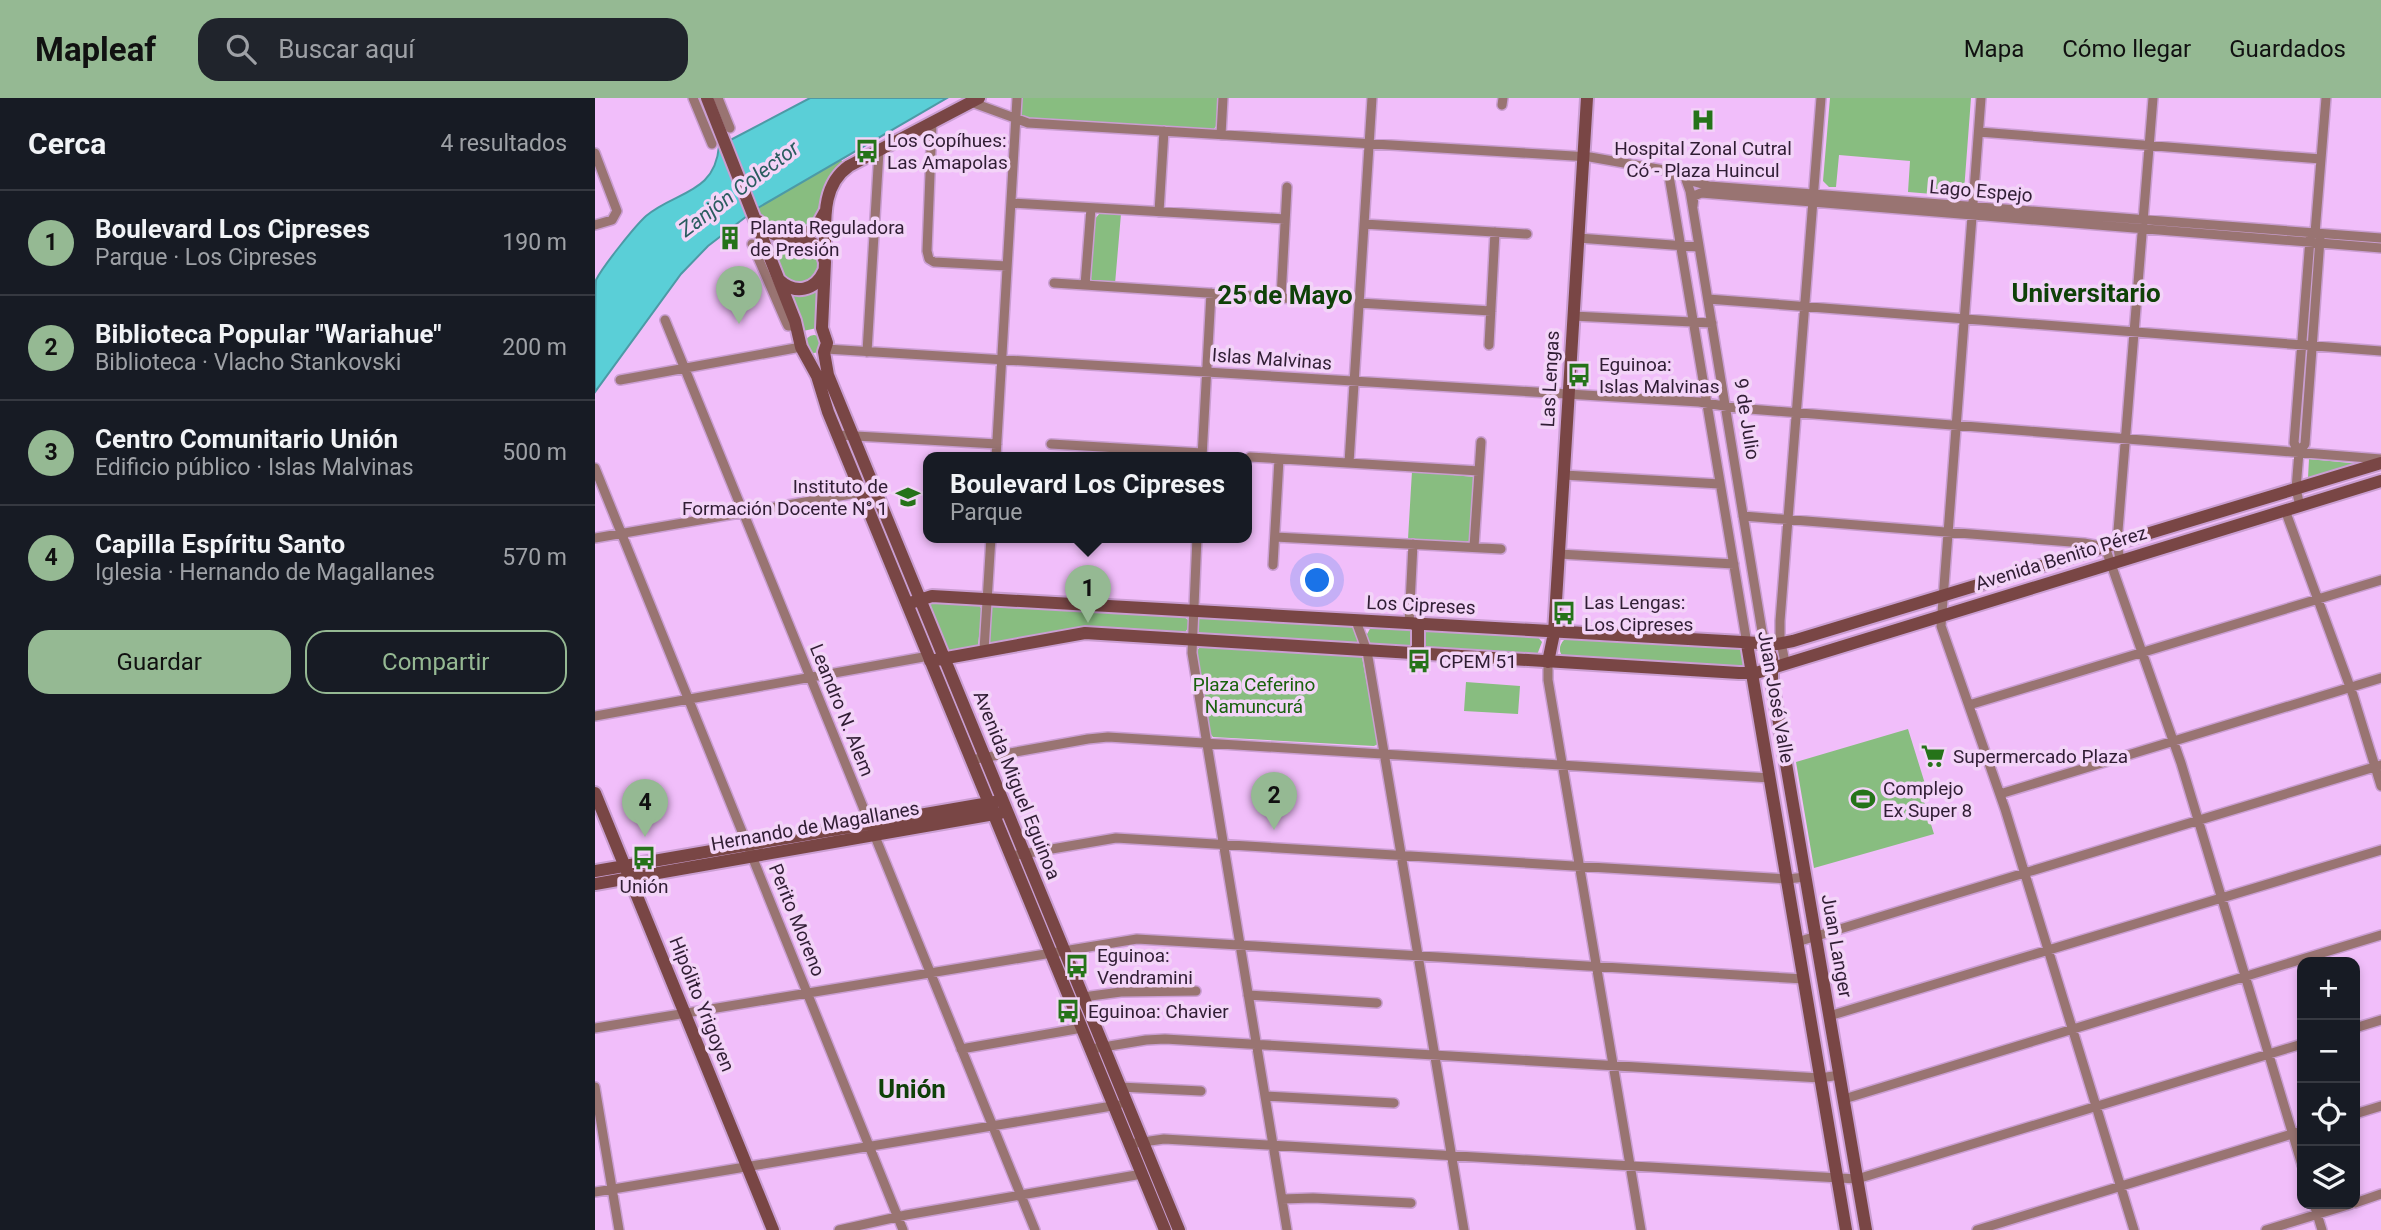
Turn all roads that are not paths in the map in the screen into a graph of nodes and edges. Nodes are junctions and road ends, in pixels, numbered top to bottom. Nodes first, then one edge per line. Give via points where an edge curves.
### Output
1 (693, 98) edge
2 (707, 98) edge
3 (718, 98) edge
4 (1017, 98) edge
5 (1223, 98) edge
6 (1372, 98) edge
7 (1587, 98) edge
8 (1821, 98) edge
9 (1981, 98) edge
10 (2153, 98) edge
11 (2326, 98) edge
12 (975, 100) edge
13 (1016, 119) junction
14 (932, 123) junction
15 (730, 128) dead end
16 (1164, 131) junction
17 (1979, 132) junction
18 (1221, 135) junction
19 (718, 144) junction
20 (1369, 144) junction
21 (2149, 145) junction
22 (879, 150) junction
23 (595, 153) edge
24 (1583, 157) junction
25 (2321, 159) junction
26 (1668, 170) junction
27 (1684, 176) junction
28 (1287, 187) dead end
29 (1813, 198) junction
30 (1011, 203) junction
31 (1693, 206) junction
32 (1091, 208) junction
33 (826, 209) junction
34 (1973, 211) junction
35 (752, 212) junction
36 (1159, 212) junction
37 (1285, 219) junction
38 (1364, 224) junction
39 (2143, 224) junction
40 (595, 225) edge
41 (1495, 232) junction
42 (2315, 233) junction
43 (1527, 234) dead end
44 (1578, 238) junction
45 (2381, 238) edge
46 (795, 239) junction
47 (2309, 242) junction
48 (2320, 243) junction
49 (752, 244) dead end
50 (1681, 246) junction
51 (1699, 247) junction
52 (2381, 248) edge
53 (825, 264) junction
54 (1007, 266) junction
55 (775, 272) junction
56 (1054, 284) dead end
57 (1085, 285) junction
58 (1211, 293) junction
59 (1281, 298) junction
60 (1708, 299) junction
61 (1314, 300) dead end
62 (1359, 303) junction
63 (1804, 306) junction
64 (1491, 311) junction
65 (1573, 316) junction
66 (1964, 319) junction
67 (665, 320) dead end
68 (1693, 322) junction
69 (1712, 323) junction
70 (797, 326) junction
71 (2134, 332) junction
72 (823, 335) junction
73 (1489, 345) dead end
74 (2302, 345) junction
75 (2312, 346) junction
76 (803, 348) junction
77 (825, 351) junction
78 (2381, 351) edge
79 (867, 352) junction
80 (1002, 360) junction
81 (684, 368) junction
82 (1206, 373) junction
83 (620, 380) dead end
84 (1354, 382) junction
85 (1568, 395) junction
86 (1716, 405) junction
87 (1796, 413) junction
88 (1956, 425) junction
89 (838, 435) junction
90 (852, 436) junction
91 (2125, 439) junction
92 (1481, 442) dead end
93 (997, 444) junction
94 (1051, 444) dead end
95 (1076, 446) junction
96 (996, 452) edge
97 (1075, 452) edge
98 (1160, 452) edge
99 (1202, 452) edge
100 (2299, 452) junction
101 (1252, 457) edge
102 (1279, 459) junction
103 (2381, 461) edge
104 (1349, 463) junction
105 (595, 468) edge
106 (1479, 471) junction
107 (1564, 475) junction
108 (2381, 481) edge
109 (1720, 484) junction
110 (2296, 489) junction
111 (868, 491) junction
112 (2300, 506) junction
113 (2285, 510) junction
114 (743, 512) junction
115 (1743, 516) junction
116 (1788, 520) junction
117 (1948, 532) junction
118 (621, 533) junction
119 (1275, 537) junction
120 (595, 538) edge
121 (991, 543) edge
122 (1197, 543) edge
123 (1413, 544) junction
124 (2111, 545) junction
125 (1474, 547) junction
126 (1501, 549) dead end
127 (1559, 554) junction
128 (2116, 562) junction
129 (1734, 564) junction
130 (1273, 565) dead end
131 (2381, 580) edge
132 (1943, 596) junction
133 (987, 599) junction
134 (2318, 599) junction
135 (913, 601) junction
136 (1193, 611) junction
137 (1941, 615) junction
138 (1760, 620) junction
139 (1356, 621) junction
140 (1780, 621) junction
141 (1411, 624) junction
142 (1554, 632) junction
143 (1191, 640) junction
144 (1747, 644) junction
145 (1766, 644) junction
146 (1781, 644) junction
147 (984, 650) junction
148 (1367, 651) junction
149 (1413, 653) junction
150 (2143, 653) junction
151 (934, 658) junction
152 (1549, 662) junction
153 (1785, 662) junction
154 (1772, 668) junction
155 (1752, 673) junction
156 (810, 677) junction
157 (2381, 678) edge
158 (2350, 688) junction
159 (689, 699) junction
160 (1969, 705) junction
161 (595, 716) edge
162 (2174, 741) junction
163 (1207, 744) junction
164 (1384, 755) junction
165 (978, 758) junction
166 (1563, 765) junction
167 (2378, 766) edge
168 (1770, 778) junction
169 (2381, 786) edge
170 (595, 793) edge
171 (2000, 794) junction
172 (998, 808) junction
173 (2199, 820) junction
174 (873, 829) junction
175 (1223, 844) junction
176 (2381, 850) edge
177 (751, 851) junction
178 (1018, 855) junction
179 (1401, 855) junction
180 (1580, 866) junction
181 (595, 871) edge
182 (627, 872) junction
183 (2025, 873) junction
184 (1806, 877) junction
185 (1787, 879) junction
186 (595, 884) edge
187 (2222, 898) junction
188 (2381, 935) edge
189 (1816, 936) junction
190 (1797, 942) junction
191 (1240, 945) junction
192 (2048, 950) junction
193 (1057, 951) junction
194 (1417, 956) junction
195 (1597, 966) junction
196 (930, 972) junction
197 (2246, 976) junction
198 (1804, 979) junction
199 (1196, 991) dead end
200 (807, 992) junction
201 (1248, 995) junction
202 (1083, 997) junction
203 (1377, 1003) dead end
204 (685, 1012) junction
205 (1829, 1016) junction
206 (2381, 1020) edge
207 (2360, 1026) edge
208 (595, 1028) edge
209 (1082, 1028) junction
210 (2072, 1029) junction
211 (1256, 1045) junction
212 (2297, 1046) edge
213 (1097, 1048) junction
214 (961, 1049) junction
215 (2269, 1054) junction
216 (1434, 1055) junction
217 (1613, 1066) junction
218 (1840, 1075) junction
219 (1820, 1078) junction
220 (595, 1087) edge
221 (1120, 1087) junction
222 (1202, 1091) dead end
223 (1265, 1096) junction
224 (1843, 1099) junction
225 (1394, 1104) dead end
226 (1120, 1105) junction
227 (2096, 1107) junction
228 (2381, 1107) edge
229 (2360, 1113) edge
230 (992, 1126) junction
231 (2297, 1129) edge
232 (2297, 1132) edge
233 (1136, 1142) junction
234 (1273, 1145) junction
235 (869, 1146) junction
236 (1451, 1156) junction
237 (1630, 1166) junction
238 (748, 1167) junction
239 (1142, 1174) junction
240 (1847, 1179) junction
241 (2120, 1186) junction
242 (612, 1189) junction
243 (595, 1192) edge
244 (1021, 1195) junction
245 (2381, 1195) edge
246 (1282, 1199) junction
247 (2360, 1201) edge
248 (1411, 1203) dead end
249 (2316, 1209) edge
250 (2333, 1209) edge
251 (2317, 1214) junction
252 (898, 1217) junction
253 (619, 1230) edge
254 (773, 1230) edge
255 (839, 1230) edge
256 (903, 1230) edge
257 (1035, 1230) edge
258 (1165, 1230) edge
259 (1179, 1230) edge
260 (1287, 1230) edge
261 (1464, 1230) edge
262 (1641, 1230) edge
263 (1846, 1230) edge
264 (1866, 1230) edge
265 (1977, 1230) edge
266 (2134, 1230) edge
267 (2266, 1230) edge
268 (2322, 1230) edge

1 - 19 street
2 - 19 main road
3 - 15 street
4 - 13 street
5 - 18 street
6 - 20 street
7 - 24 main road, Las Lengas
8 - 29 street
9 - 17 street
10 - 21 street
11 - 25 street
12 - 13 street, Lago Espejo
12 - 14 main road
13 - 16 street, Lago Espejo
13 - 30 street
14 - 22 main road
14 - 54 street via 929,259
16 - 18 street, Lago Espejo
16 - 36 street
17 - 21 street
17 - 34 street
18 - 20 street, Lago Espejo
19 - 35 main road, Avenida Miguel Eguinoa
20 - 24 street, Lago Espejo
20 - 38 street
21 - 25 street
21 - 39 street
22 - 33 main road via 837,176
22 - 79 street
23 - 40 street via 616,205 616,216
24 - 26 street, Lago Espejo
24 - 44 main road, Las Lengas
25 - 42 street
26 - 27 street, Lago Espejo
26 - 50 street, Juan José Valle
27 - 29 street, Lago Espejo via 1709,186
27 - 31 street, 9 de Julio
28 - 37 street
29 - 31 street, Lago Espejo via 1699,193
29 - 34 street, Lago Espejo
29 - 63 street
30 - 32 street
30 - 54 street
31 - 51 street, 9 de Julio
32 - 36 street
32 - 57 street
33 - 46 main road via 816,228
33 - 53 main road, Avenida Miguel Eguinoa
34 - 39 street, Lago Espejo
34 - 66 street
35 - 46 main road via 768,232
35 - 55 main road, Avenida Miguel Eguinoa
36 - 37 street
37 - 59 street
38 - 41 street
38 - 62 street
39 - 42 street, Lago Espejo
39 - 47 street, Lago Espejo
39 - 71 street
41 - 43 street
41 - 64 street
42 - 45 street, Lago Espejo
42 - 47 street
42 - 48 street
44 - 50 street
44 - 65 main road, Las Lengas
46 - 53 main road via 814,243
46 - 55 main road via 777,251
47 - 48 street, Lago Espejo
47 - 74 street
48 - 52 street, Lago Espejo
48 - 75 street
49 - 70 street via 786,322
50 - 51 street
50 - 68 street, Juan José Valle
51 - 60 street, 9 de Julio
53 - 55 main road via 817,283 803,289 785,286
53 - 72 main road, Avenida Miguel Eguinoa
54 - 80 street
55 - 70 main road, Avenida Miguel Eguinoa
56 - 57 street
57 - 58 street
58 - 59 street
58 - 82 street
59 - 61 street
60 - 63 street
60 - 69 street, 9 de Julio
62 - 64 street
62 - 84 street
63 - 66 street
63 - 87 street
64 - 73 street
65 - 68 street
65 - 85 main road, Las Lengas
66 - 71 street
66 - 88 street
67 - 81 street, Leandro N. Alem
68 - 69 street
68 - 86 street, Juan José Valle
69 - 86 street, 9 de Julio
70 - 76 main road, Avenida Miguel Eguinoa
71 - 74 street
71 - 91 street
72 - 76 main road via 806,333
72 - 77 main road, Avenida Miguel Eguinoa
74 - 75 street
74 - 100 street via 2294,443
75 - 78 street
75 - 100 street via 2305,444
76 - 77 main road via 816,357
76 - 81 street
76 - 89 main road, Avenida Miguel Eguinoa
77 - 79 street, Islas Malvinas
77 - 90 main road, Avenida Miguel Eguinoa via 826,371
79 - 80 street, Islas Malvinas
80 - 82 street, Islas Malvinas
80 - 93 street
81 - 83 street
81 - 114 street, Leandro N. Alem
82 - 84 street, Islas Malvinas
82 - 99 street
84 - 85 street, Islas Malvinas
84 - 104 street
85 - 86 street, Islas Malvinas
85 - 107 main road, Las Lengas
86 - 87 street, Islas Malvinas
86 - 109 street, Juan José Valle
86 - 115 street, 9 de Julio
87 - 88 street, Islas Malvinas
87 - 116 street
88 - 91 street, Islas Malvinas
88 - 117 street
89 - 90 street
89 - 111 main road, Avenida Miguel Eguinoa
90 - 93 street
90 - 111 main road, Avenida Miguel Eguinoa
91 - 100 street, Islas Malvinas
91 - 124 street
92 - 106 street
93 - 96 street
94 - 95 street
95 - 97 street
95 - 98 street
100 - 103 street, Islas Malvinas
100 - 110 street
101 - 102 street
102 - 104 street
102 - 119 street
103 - 110 main road, Avenida Benito Pérez
104 - 106 street
105 - 118 street, Perito Moreno
106 - 125 street
107 - 109 street
107 - 127 main road, Las Lengas
108 - 112 main road, Avenida Benito Pérez
109 - 129 street, Juan José Valle
110 - 112 street
110 - 124 main road, Avenida Benito Pérez
111 - 114 street
111 - 135 main road, Avenida Miguel Eguinoa
112 - 113 main road, Avenida Benito Pérez
113 - 128 main road, Avenida Benito Pérez
113 - 134 street
114 - 118 street
114 - 156 street, Leandro N. Alem
115 - 116 street
115 - 138 street, 9 de Julio
116 - 117 street
116 - 140 street
117 - 124 street
117 - 132 street
118 - 120 street
118 - 159 street, Perito Moreno
119 - 123 street
119 - 130 street
121 - 133 street
122 - 136 street
123 - 125 street
123 - 141 street
124 - 128 street
124 - 132 main road, Avenida Benito Pérez
125 - 126 street
127 - 129 street
127 - 142 main road, Las Lengas
128 - 137 main road, Avenida Benito Pérez
128 - 150 street
129 - 144 street, Juan José Valle
131 - 134 street
132 - 137 street
132 - 146 main road, Avenida Benito Pérez
133 - 135 main road, Los Cipreses via 932,596
133 - 136 main road, Los Cipreses
133 - 147 street
134 - 150 street
134 - 158 street
135 - 151 main road, Avenida Miguel Eguinoa
136 - 139 main road, Los Cipreses
136 - 143 street
137 - 153 main road, Avenida Benito Pérez
137 - 160 street via 1942,631
138 - 140 street via 1766,626
138 - 145 street, 9 de Julio
139 - 141 main road, Los Cipreses
139 - 148 street
140 - 146 street
141 - 142 main road, Los Cipreses
141 - 149 main road via 1419,632 1418,649
142 - 144 main road, Los Cipreses
142 - 152 main road, Las Lengas
143 - 147 main road via 1080,633
143 - 148 main road
143 - 163 street
144 - 145 main road, Los Cipreses
144 - 155 main road, Juan José Valle
145 - 146 main road, Avenida Benito Pérez
145 - 154 main road, 9 de Julio
146 - 153 street
147 - 151 main road
148 - 149 main road
148 - 164 street
149 - 152 main road
150 - 160 street
150 - 162 street
151 - 156 street
151 - 165 main road, Avenida Miguel Eguinoa
152 - 155 main road
152 - 166 street
153 - 154 main road, Avenida Benito Pérez
154 - 155 main road, Avenida Benito Pérez
154 - 184 main road, Juan Langer
155 - 168 main road, Juan José Valle
156 - 159 street
156 - 174 street, Leandro N. Alem
157 - 158 street
158 - 162 street
158 - 167 street
159 - 161 street
159 - 177 street, Perito Moreno
160 - 171 street
162 - 171 street
162 - 173 street
163 - 164 street
163 - 165 street via 1098,738
163 - 175 street
164 - 166 street
164 - 179 street
165 - 172 main road, Avenida Miguel Eguinoa
166 - 168 street
166 - 180 street
167 - 169 street
167 - 173 street
168 - 185 main road, Juan José Valle
170 - 182 main road, Hipólito Yrigoyen
171 - 183 street
172 - 174 main road, Hernando de Magallanes
172 - 178 main road, Avenida Miguel Eguinoa
173 - 183 street
173 - 187 street
174 - 177 main road, Hernando de Magallanes
174 - 196 street, Leandro N. Alem
175 - 178 street via 1116,838
175 - 179 street
175 - 191 street
176 - 187 street
177 - 182 main road, Hernando de Magallanes
177 - 200 street, Perito Moreno
178 - 193 main road, Avenida Miguel Eguinoa
179 - 180 street
179 - 194 street
180 - 185 street
180 - 195 street
181 - 182 main road
182 - 186 main road
182 - 204 main road, Hipólito Yrigoyen
183 - 189 street
183 - 192 street
184 - 185 street
184 - 189 main road, Juan Langer
185 - 190 main road, Juan José Valle
187 - 192 street
187 - 197 street
188 - 197 street
189 - 190 street
189 - 205 main road, Juan Langer
190 - 198 main road, Juan José Valle
191 - 193 street via 1142,939
191 - 194 street
191 - 201 street
192 - 205 street
192 - 210 street
193 - 196 street
193 - 202 main road, Avenida Miguel Eguinoa
193 - 209 main road, Avenida Miguel Eguinoa
194 - 195 street
194 - 216 street
195 - 198 street
195 - 217 street
196 - 200 street
196 - 214 street, Leandro N. Alem
197 - 210 street
197 - 215 street
198 - 219 main road, Juan José Valle
199 - 202 street
200 - 204 street
200 - 235 street, Perito Moreno
201 - 203 street
201 - 211 street
202 - 213 main road, Avenida Miguel Eguinoa
204 - 208 street
204 - 238 main road, Hipólito Yrigoyen
205 - 218 main road, Juan Langer
206 - 207 street
209 - 213 main road, Avenida Miguel Eguinoa
209 - 214 street
210 - 224 street
210 - 227 street
211 - 213 street via 1152,1039
211 - 216 street
211 - 223 street
212 - 215 street
213 - 221 main road, Avenida Miguel Eguinoa
213 - 226 main road, Avenida Miguel Eguinoa
214 - 230 street, Leandro N. Alem
215 - 227 street
215 - 231 street
216 - 217 street
216 - 236 street
217 - 219 street
217 - 237 street
218 - 219 street
218 - 224 main road, Juan Langer
219 - 240 main road, Juan José Valle
220 - 242 street
221 - 222 street
221 - 226 main road, Avenida Miguel Eguinoa
223 - 225 street
223 - 234 street
224 - 240 main road, Juan Langer
226 - 230 street
226 - 233 main road, Avenida Miguel Eguinoa
227 - 240 street
227 - 241 street
228 - 229 street
230 - 235 street
230 - 244 street, Leandro N. Alem
232 - 241 street
233 - 234 street via 1160,1139
233 - 239 main road, Avenida Miguel Eguinoa
233 - 259 main road, Avenida Miguel Eguinoa
234 - 236 street
234 - 246 street
235 - 238 street
235 - 252 street, Perito Moreno
236 - 237 street
236 - 261 street
237 - 240 street
237 - 262 street
238 - 242 street
238 - 254 main road, Hipólito Yrigoyen
239 - 244 street
239 - 258 main road, Avenida Miguel Eguinoa
240 - 263 main road, Juan José Valle
240 - 264 main road, Juan Langer
241 - 265 street
241 - 266 street
242 - 243 street
242 - 253 street
244 - 252 street
244 - 257 street, Leandro N. Alem
245 - 247 street
246 - 248 street
246 - 260 street
249 - 251 street
250 - 251 street
251 - 267 street
251 - 268 street
252 - 255 street
252 - 256 street, Perito Moreno

